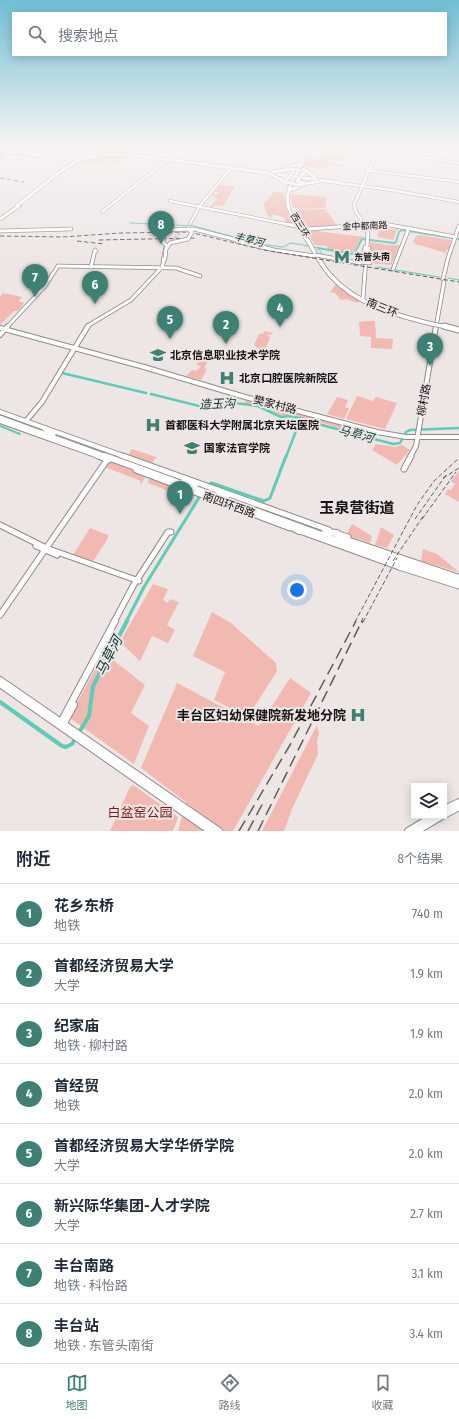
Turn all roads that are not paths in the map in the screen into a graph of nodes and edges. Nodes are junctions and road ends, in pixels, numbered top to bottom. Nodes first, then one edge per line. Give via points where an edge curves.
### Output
1 (43, 184) edge
2 (44, 184) edge
3 (46, 184) edge
4 (47, 184) edge
5 (136, 184) edge
6 (218, 184) edge
7 (287, 184) edge
8 (292, 184) edge
9 (307, 184) edge
10 (344, 184) edge
11 (346, 184) edge
12 (360, 186) junction
13 (128, 190) junction
14 (288, 191) junction
15 (26, 197) dead end
16 (30, 198) dead end
17 (459, 201) edge
18 (19, 205) junction
19 (199, 207) junction
20 (7, 212) dead end
21 (11, 212) dead end
22 (1, 219) edge
23 (272, 221) dead end
24 (190, 224) tunnel mouth
25 (364, 224) junction
26 (459, 228) edge
27 (182, 229) junction
28 (408, 229) junction
29 (0, 231) edge
30 (192, 232) junction
31 (455, 237) junction
32 (237, 241) junction
33 (168, 244) junction
34 (365, 247) dead end
35 (369, 248) dead end
36 (323, 257) junction
37 (362, 262) junction
38 (160, 269) junction
39 (393, 269) dead end
40 (336, 280) junction
41 (341, 284) junction
42 (345, 291) dead end
43 (363, 295) dead end
44 (384, 311) dead end
45 (391, 311) junction
46 (400, 314) junction
47 (432, 323) junction
48 (3, 328) edge
49 (459, 330) edge
50 (0, 334) edge
51 (435, 338) junction
52 (74, 348) junction
53 (162, 372) junction
54 (427, 376) junction
55 (0, 412) edge
56 (1, 419) edge
57 (24, 421) junction
58 (344, 422) junction
59 (46, 432) junction
60 (417, 433) junction
61 (52, 434) junction
62 (459, 436) edge
63 (59, 442) junction
64 (82, 447) junction
65 (106, 459) junction
66 (404, 469) dead end
67 (196, 483) junction
68 (182, 484) junction
69 (217, 490) junction
70 (226, 497) junction
71 (227, 504) junction
72 (238, 504) junction
73 (281, 520) junction
74 (0, 526) edge
75 (299, 532) junction
76 (325, 532) junction
77 (337, 533) junction
78 (348, 537) dead end
79 (44, 549) junction
80 (459, 578) edge
81 (438, 579) junction
82 (450, 579) junction
83 (137, 582) junction
84 (459, 582) edge
85 (459, 586) edge
86 (0, 612) edge
87 (0, 615) edge
88 (0, 680) edge
89 (0, 684) edge
90 (61, 725) junction
91 (78, 736) junction
92 (459, 802) edge
93 (459, 807) edge
94 (447, 808) edge
95 (447, 814) edge
96 (428, 819) edge
97 (438, 819) edge
98 (210, 831) edge
99 (219, 831) edge
100 (408, 831) edge
101 (417, 831) edge

1 - 15 main road
2 - 18 highway, bridge
3 - 18 highway, bridge
4 - 16 main road
5 - 13 main road
6 - 19 main road
7 - 14 highway, 西三环
8 - 14 highway
9 - 14 highway, bridge
10 - 12 main road
11 - 12 main road
12 - 17 main road
12 - 25 main road via 352,206
13 - 13 main road via 102,212
14 - 36 highway, 西三环, bridge via 286,201 289,210 311,244
18 - 22 highway
19 - 19 main road via 170,201
19 - 23 main road
19 - 24 main road
19 - 25 main road, 金中都南路 via 319,229
20 - 22 highway
21 - 22 highway
25 - 28 main road, 金中都南路 via 385,224
25 - 43 main road via 368,239
26 - 31 main road, 柳村路
27 - 30 main road, bridge via 190,229
27 - 32 main road, bridge via 196,229
27 - 33 main road, bridge via 165,231
28 - 31 main road, 金中都南路
28 - 39 main road
29 - 29 main road via 68,229 71,229
30 - 32 main road, bridge via 199,230
30 - 33 main road, bridge via 187,240
31 - 51 main road, 柳村路 via 444,280
32 - 36 main road, bridge
33 - 38 main road
33 - 38 main road, bridge via 164,264
34 - 37 main road
35 - 37 main road, bridge via 369,263
36 - 37 main road
36 - 40 highway, 南三环
36 - 41 highway, 南三环 via 328,273
38 - 38 main road via 177,269 200,276 183,269 176,268
38 - 48 main road via 58,266 44,286
38 - 52 main road via 128,301 89,325
40 - 41 highway
40 - 46 highway, 南三环 via 370,303
41 - 42 highway
41 - 45 highway, 南三环 via 364,301
44 - 45 highway
45 - 46 highway
45 - 47 highway, 南三环
46 - 47 highway, 南三环
47 - 49 highway, 南三环, bridge
48 - 50 main road
48 - 52 main road
51 - 54 main road, 柳村路
51 - 54 main road, 柳村路 via 431,347
52 - 53 main road
52 - 57 main road via 42,402
53 - 58 main road, 樊家村路
53 - 58 main road, 樊家村路
54 - 60 main road, 柳村路
55 - 57 main road, 南四环西路
56 - 59 highway, 南四环西路
56 - 61 highway, 南四环西路
56 - 63 main road, 南四环西路
57 - 59 main road, 南四环西路
58 - 60 main road via 404,436
59 - 61 highway
59 - 63 highway
59 - 64 highway, 南四环西路
59 - 67 main road, 南四环西路
60 - 62 main road
60 - 66 main road, 柳村路 via 414,451
61 - 64 highway, 南四环西路
63 - 65 main road, 南四环西路
64 - 68 highway, 南四环西路
65 - 68 main road, 南四环西路
65 - 79 main road
67 - 68 highway
67 - 69 main road, 南四环西路
68 - 70 highway, 南四环西路
68 - 71 main road, 南四环西路
68 - 72 highway, 南四环西路
69 - 70 highway
69 - 77 main road, 南四环西路
70 - 76 highway, 南四环西路
71 - 72 highway
71 - 75 main road, 南四环西路
72 - 73 highway, 南四环西路
73 - 75 highway
73 - 82 highway, 南四环西路
74 - 79 main road
75 - 81 main road, 南四环西路
76 - 77 highway
76 - 80 highway, 南四环西路
77 - 78 main road, 南四环西路
79 - 83 main road
79 - 86 main road
79 - 87 main road
81 - 82 highway
81 - 85 main road, 南四环西路
82 - 84 highway, 南四环西路
83 - 83 main road via 171,532 168,532
83 - 90 main road
88 - 90 main road
89 - 90 main road
90 - 91 main road
91 - 98 main road
91 - 99 main road
92 - 94 main road
93 - 95 main road
96 - 100 main road
97 - 101 main road

